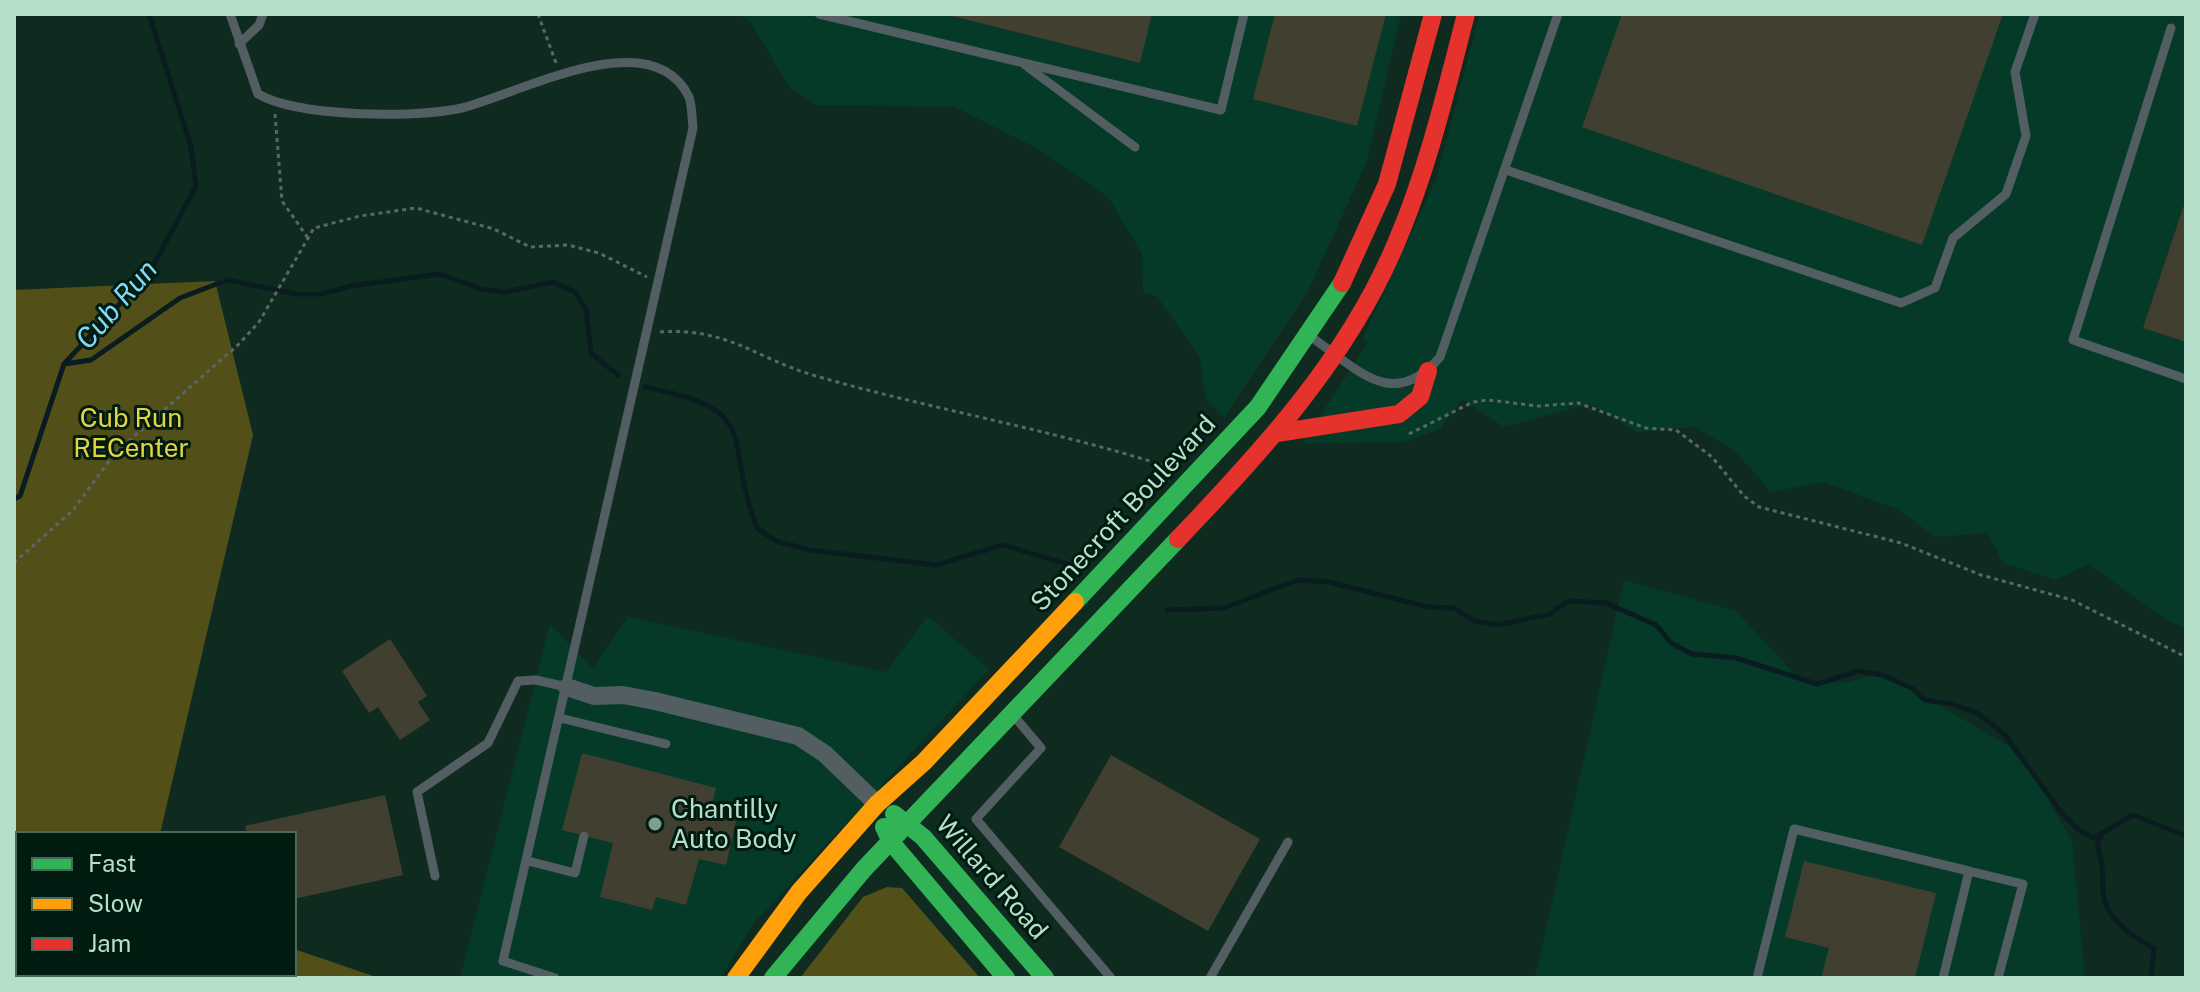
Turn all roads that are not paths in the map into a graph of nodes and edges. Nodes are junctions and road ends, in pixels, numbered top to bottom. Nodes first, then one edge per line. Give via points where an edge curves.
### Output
1 (230, 14) edge
2 (263, 14) edge
3 (819, 14) edge
4 (1244, 14) edge
5 (1433, 14) edge
6 (1466, 14) edge
7 (1558, 14) edge
8 (2035, 14) edge
9 (2171, 28) dead end
10 (239, 44) junction
11 (1022, 63) junction
12 (1135, 147) dead end
13 (1506, 170) junction
14 (1310, 337) junction
15 (1336, 354) junction
16 (1428, 371) junction
17 (2186, 379) edge
18 (1277, 433) junction
19 (567, 687) junction
20 (1012, 713) junction
21 (560, 718) junction
22 (666, 744) dead end
23 (877, 804) junction
24 (909, 823) junction
25 (584, 836) dead end
26 (891, 842) junction
27 (1288, 842) dead end
28 (528, 861) junction
29 (1969, 871) junction
30 (435, 876) dead end
31 (555, 978) edge
32 (736, 978) edge
33 (773, 978) edge
34 (1006, 978) edge
35 (1045, 978) edge
36 (1111, 978) edge
37 (1210, 978) edge
38 (1757, 978) edge
39 (1943, 978) edge
40 (1998, 978) edge

1 - 10 lane
2 - 10 lane
3 - 11 lane
4 - 11 lane via 1221,110
5 - 14 main road, Stonecroft Boulevard via 1377,211
6 - 15 main road via 1410,212 1381,277
7 - 13 lane
8 - 13 lane via 2015,72 2026,136 2006,194 1953,238 1935,288 1901,303
9 - 17 lane via 2073,340
10 - 19 lane via 258,94 274,104 313,110 456,109 589,65 651,66 674,80 689,98 693,128
11 - 12 lane
13 - 16 lane via 1440,357
14 - 15 lane
14 - 23 main road, Stonecroft Boulevard via 1258,407 924,762
15 - 16 lane via 1364,375 1397,385 1416,381
15 - 18 main road
16 - 18 main road via 1423,396 1399,414
18 - 20 main road
19 - 21 lane
19 - 23 street via 594,696 655,701 798,736
19 - 30 lane via 518,681 488,743 417,792
20 - 24 main road
20 - 36 lane via 1041,748 976,819
21 - 22 lane
21 - 28 lane
23 - 24 main road, Willard Road
23 - 26 main road, Willard Road
23 - 32 main road, Stonecroft Boulevard via 799,892
24 - 26 main road
24 - 35 main road, Willard Road
25 - 28 lane via 575,873
26 - 33 main road
26 - 34 main road, Willard Road
27 - 37 lane
28 - 31 lane via 503,961
29 - 38 lane via 1794,829
29 - 39 lane
29 - 40 lane via 2023,884

